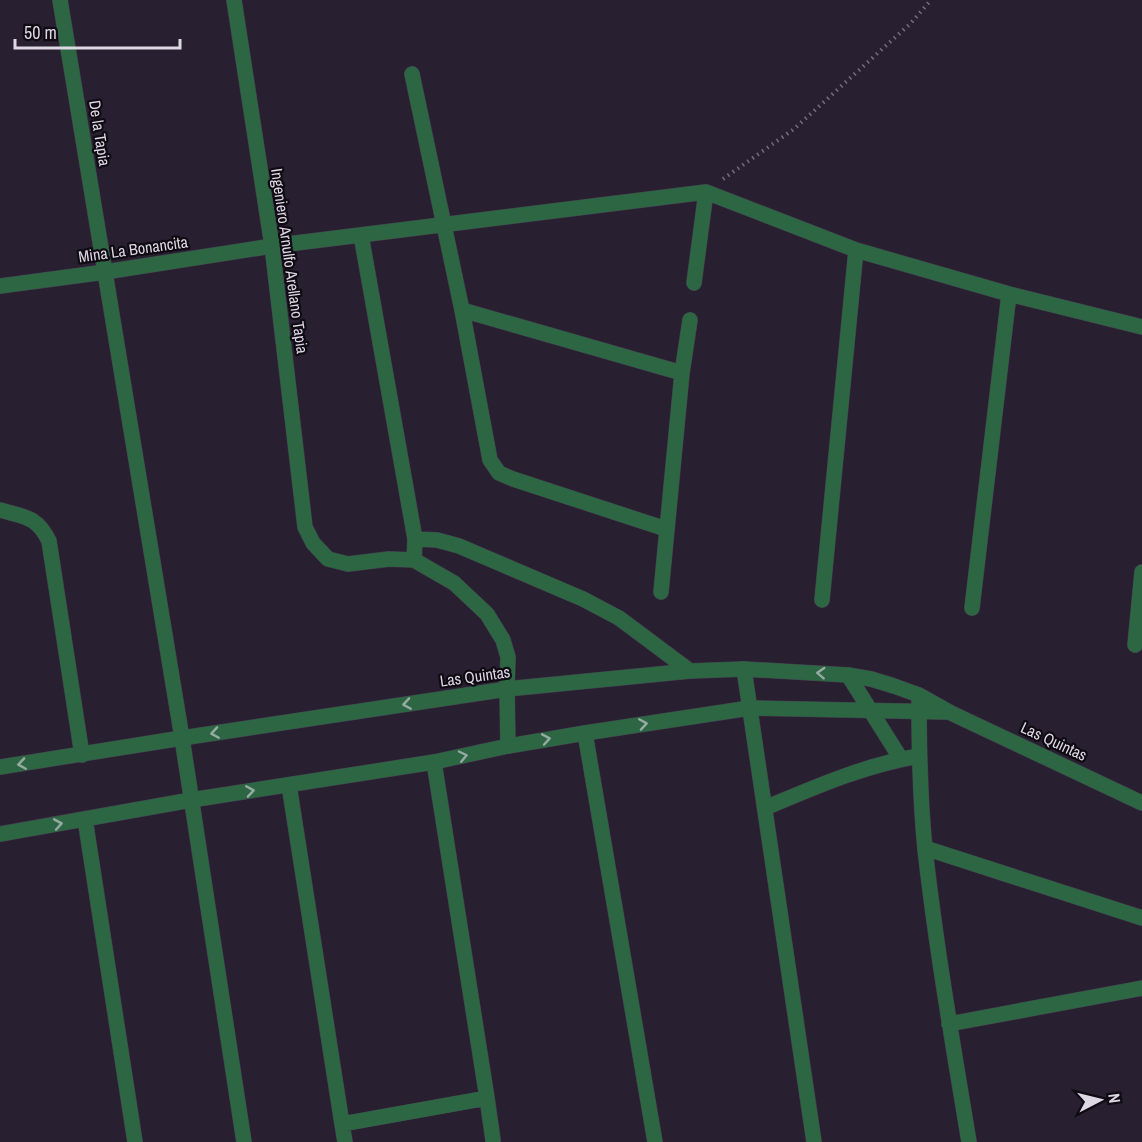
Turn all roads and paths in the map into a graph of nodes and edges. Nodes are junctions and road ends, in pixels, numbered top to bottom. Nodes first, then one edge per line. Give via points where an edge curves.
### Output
1 (60, 0) edge
2 (234, 0) edge
3 (931, 0) edge
4 (412, 74) dead end
5 (706, 192) junction
6 (444, 224) junction
7 (361, 234) junction
8 (272, 246) junction
9 (856, 250) junction
10 (105, 272) junction
11 (694, 283) dead end
12 (0, 286) edge
13 (1009, 294) junction
14 (462, 310) junction
15 (690, 320) dead end
16 (1142, 327) edge
17 (682, 373) junction
18 (0, 510) edge
19 (666, 529) junction
20 (415, 539) junction
21 (414, 560) junction
22 (1142, 572) edge
23 (661, 592) dead end
24 (822, 600) dead end
25 (972, 608) dead end
26 (1135, 645) dead end
27 (744, 669) junction
28 (690, 670) junction
29 (848, 675) junction
30 (507, 689) junction
31 (919, 695) junction
32 (750, 708) junction
33 (871, 710) junction
34 (919, 712) junction
35 (951, 712) junction
36 (585, 733) junction
37 (182, 738) junction
38 (508, 746) junction
39 (82, 755) junction
40 (918, 756) junction
41 (901, 759) junction
42 (434, 762) junction
43 (0, 768) edge
44 (289, 785) junction
45 (191, 800) junction
46 (1142, 803) edge
47 (765, 807) junction
48 (85, 819) junction
49 (0, 834) edge
50 (925, 848) junction
51 (1142, 918) edge
52 (1142, 988) edge
53 (949, 1024) junction
54 (487, 1098) junction
55 (342, 1124) junction
56 (493, 1140) dead end
57 (135, 1142) edge
58 (244, 1142) edge
59 (345, 1142) edge
60 (655, 1142) edge
61 (814, 1142) edge
62 (969, 1142) edge

1 - 10 street, De la Tapia
2 - 8 street, Ingeniero Arnulfo Arellano Tapia
3 - 5 path via 911,23 794,129
4 - 6 street
5 - 6 street, Mina La Bonancita
5 - 9 street
5 - 11 street
6 - 7 street, Mina La Bonancita
6 - 14 street
7 - 8 street, Mina La Bonancita
7 - 20 street
8 - 10 street, Mina La Bonancita
8 - 21 street, Ingeniero Arnulfo Arellano Tapia via 305,527 328,559 348,564
9 - 13 street
9 - 24 street
10 - 12 street, Mina La Bonancita
10 - 37 street
13 - 16 street
13 - 25 street
14 - 17 street
14 - 19 street via 490,460 500,473
15 - 17 street
17 - 19 street
18 - 39 street via 34,520 49,541
19 - 23 street
20 - 21 street
20 - 28 street via 459,546 584,599 619,618
21 - 30 street via 454,583 487,614 508,657
22 - 26 street
27 - 28 street, Las Quintas
29 -> 27 street, Las Quintas
27 - 32 street
28 - 30 street, Las Quintas
29 - 31 street, Las Quintas
29 - 33 street
30 -> 37 street, Las Quintas
30 - 38 street
31 - 34 street
31 - 35 street, Las Quintas
32 - 33 street, Las Quintas
36 -> 32 street, Las Quintas
32 - 47 street
33 - 34 street, Las Quintas
33 - 41 street
34 - 35 street, Las Quintas
34 - 40 street
35 - 46 street, Las Quintas
38 -> 36 street, Las Quintas
36 - 60 street
37 - 39 street, Las Quintas
37 - 45 street
42 -> 38 street, Las Quintas
39 -> 43 street, Las Quintas
40 - 41 street
40 - 50 street
41 - 47 street via 831,780
42 - 44 street, Las Quintas
42 - 54 street
45 -> 44 street, Las Quintas
44 - 55 street
45 - 48 street, Las Quintas
45 - 58 street
47 - 61 street
49 -> 48 street, Las Quintas
48 - 57 street
50 - 51 street
50 - 53 street
52 - 53 street
53 - 62 street
54 - 55 street
54 - 56 street
55 - 59 street

